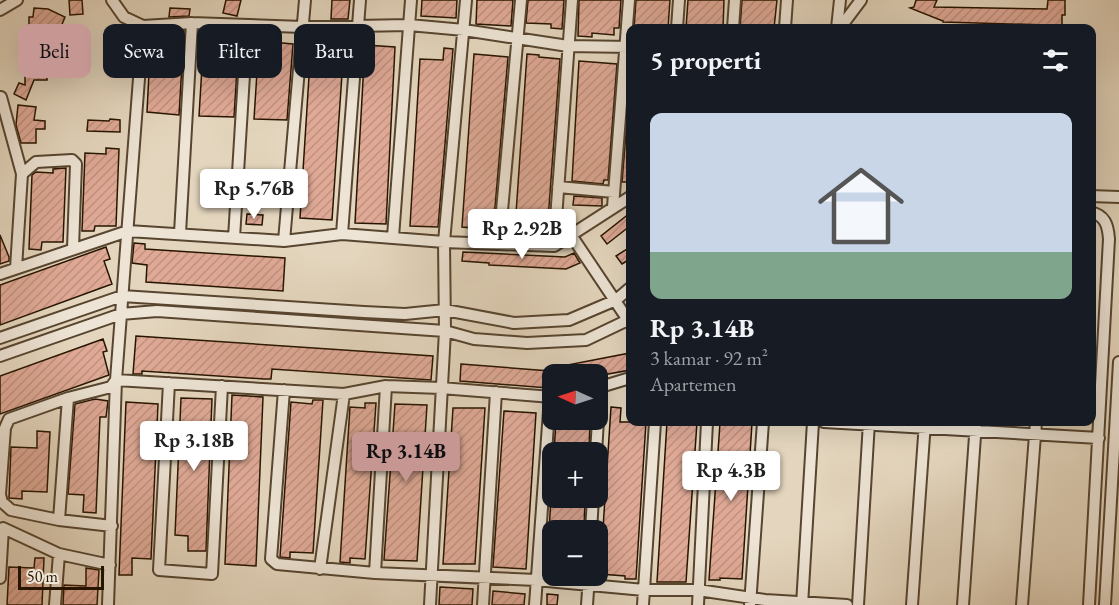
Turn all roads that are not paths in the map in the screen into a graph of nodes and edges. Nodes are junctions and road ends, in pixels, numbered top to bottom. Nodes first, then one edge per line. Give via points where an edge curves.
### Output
1 (17, 0) edge
2 (112, 0) edge
3 (305, 0) edge
4 (360, 0) edge
5 (411, 0) edge
6 (466, 0) edge
7 (521, 0) edge
8 (572, 0) edge
9 (629, 0) edge
10 (679, 0) edge
11 (735, 0) edge
12 (787, 0) edge
13 (840, 0) edge
14 (861, 0) edge
15 (0, 10) edge
16 (192, 23) junction
17 (139, 24) edge
18 (176, 24) edge
19 (210, 24) edge
20 (303, 24) edge
21 (358, 24) edge
22 (628, 24) edge
23 (677, 24) edge
24 (733, 24) edge
25 (785, 24) edge
26 (839, 24) edge
27 (842, 24) edge
28 (375, 25) edge
29 (409, 25) junction
30 (464, 30) junction
31 (519, 40) junction
32 (568, 46) junction
33 (626, 47) edge
34 (626, 68) edge
35 (139, 78) edge
36 (244, 78) edge
37 (298, 78) edge
38 (354, 78) edge
39 (1, 97) edge
40 (22, 174) junction
41 (558, 187) junction
42 (614, 192) junction
43 (1096, 197) edge
44 (626, 199) edge
45 (1117, 199) edge
46 (613, 207) junction
47 (1096, 215) edge
48 (128, 231) junction
49 (180, 233) junction
50 (342, 234) junction
51 (571, 235) junction
52 (393, 237) junction
53 (234, 238) junction
54 (284, 241) junction
55 (444, 242) junction
56 (499, 244) junction
57 (554, 246) junction
58 (73, 248) junction
59 (16, 268) junction
60 (0, 274) edge
61 (626, 291) edge
62 (616, 300) junction
63 (122, 303) junction
64 (445, 310) junction
65 (626, 315) edge
66 (626, 323) edge
67 (445, 331) junction
68 (0, 338) edge
69 (0, 356) edge
70 (1119, 362) edge
71 (626, 379) edge
72 (116, 380) junction
73 (169, 383) junction
74 (608, 384) edge
75 (222, 386) junction
76 (386, 386) junction
77 (441, 388) junction
78 (284, 390) junction
79 (496, 392) junction
80 (344, 394) junction
81 (542, 396) edge
82 (68, 398) junction
83 (655, 426) edge
84 (707, 426) edge
85 (763, 426) edge
86 (813, 426) edge
87 (869, 426) edge
88 (925, 426) edge
89 (975, 426) edge
90 (1036, 426) edge
91 (548, 430) edge
92 (1036, 434) junction
93 (1099, 438) junction
94 (1117, 440) edge
95 (0, 494) edge
96 (5, 507) junction
97 (59, 520) junction
98 (112, 526) junction
99 (2, 527) edge
100 (58, 554) junction
101 (111, 559) junction
102 (320, 569) junction
103 (375, 573) junction
104 (431, 576) junction
105 (0, 578) edge
106 (484, 578) junction
107 (536, 580) junction
108 (542, 580) edge
109 (608, 584) edge
110 (588, 586) edge
111 (644, 590) junction
112 (698, 590) junction
113 (750, 602) edge
114 (802, 604) edge
115 (55, 605) edge
116 (108, 605) edge
117 (430, 605) edge
118 (483, 605) edge
119 (535, 605) edge
120 (587, 605) edge
121 (643, 605) edge
122 (698, 605) edge
123 (847, 605) edge
124 (858, 605) edge
125 (912, 605) edge
126 (963, 605) edge
127 (1022, 605) edge
128 (1089, 605) edge
129 (1105, 605) edge

1 - 15 street
2 - 17 street via 124,17
3 - 20 street
4 - 21 street
5 - 29 street
6 - 30 street
7 - 31 street
8 - 32 street
9 - 22 street
10 - 23 street
11 - 24 street
12 - 25 street
13 - 26 street
14 - 27 street
16 - 18 street
16 - 19 street
16 - 49 street
28 - 29 street
29 - 30 street
29 - 52 street
30 - 31 street
30 - 55 street
31 - 32 street
31 - 56 street
32 - 33 street
32 - 41 street
34 - 42 street
35 - 48 street
36 - 53 street
37 - 54 street
38 - 50 street
39 - 40 street
40 - 58 street via 36,162 72,160 76,164
40 - 59 street
41 - 42 street
41 - 57 street
42 - 46 street
43 - 45 street
44 - 46 street
46 - 51 street
47 - 93 street via 1104,219 1109,239
48 - 49 street
48 - 58 street
48 - 63 street
49 - 53 street
50 - 52 street
50 - 54 street
51 - 57 street
51 - 62 street
52 - 55 street
53 - 54 street
55 - 56 street
55 - 64 street
56 - 57 street
58 - 59 street
59 - 60 street
61 - 62 street
62 - 64 street via 569,320 514,323
62 - 65 street
63 - 64 street via 405,314
63 - 67 street via 157,311
63 - 68 street
63 - 69 street
63 - 72 street
64 - 67 street
66 - 67 street via 586,340 527,343 474,339
67 - 77 street
70 - 94 street
71 - 74 street
72 - 73 street
72 - 82 street via 111,387
72 - 98 street
73 - 75 street
73 - 75 street via 159,570 212,574
75 - 78 street
76 - 77 street
76 - 80 street
76 - 103 street
77 - 79 street
77 - 104 street
78 - 80 street
78 - 102 street via 271,559 277,564
79 - 81 street
79 - 106 street
80 - 102 street
82 - 95 street via 9,419
82 - 97 street
83 - 111 street
84 - 112 street
85 - 113 street
86 - 114 street
87 - 124 street
88 - 125 street
89 - 92 street
89 - 126 street
90 - 92 street
91 - 107 street
92 - 93 street
92 - 127 street
93 - 128 street
94 - 129 street
95 - 96 street
96 - 97 street
96 - 99 street
97 - 98 street
98 - 101 street
99 - 100 street
99 - 105 street
100 - 101 street
100 - 115 street
101 - 116 street
102 - 103 street
103 - 104 street
104 - 106 street
104 - 117 street
106 - 107 street
106 - 118 street
107 - 108 street
107 - 119 street
109 - 111 street
110 - 120 street
111 - 112 street
111 - 121 street
112 - 113 street
112 - 122 street
113 - 114 street
114 - 123 street

